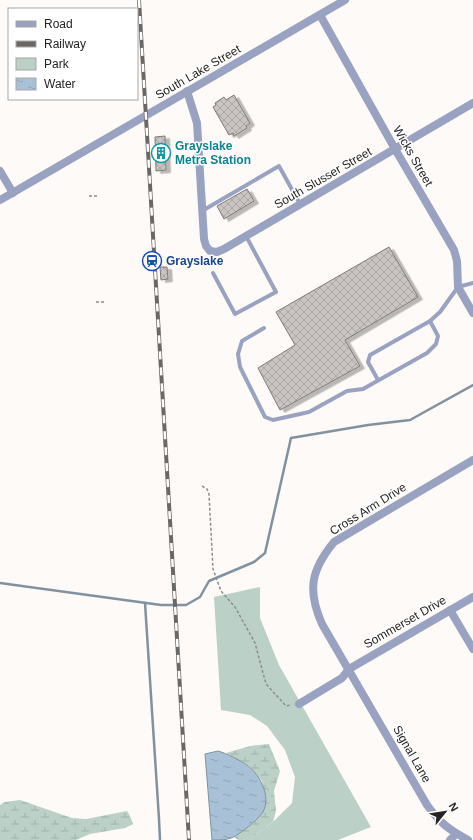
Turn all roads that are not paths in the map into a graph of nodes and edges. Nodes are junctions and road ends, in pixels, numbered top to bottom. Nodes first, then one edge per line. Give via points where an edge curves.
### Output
1 (345, 0) edge
2 (320, 15) junction
3 (187, 92) junction
4 (473, 103) edge
5 (395, 150) junction
6 (0, 171) edge
7 (13, 192) junction
8 (0, 200) edge
9 (300, 205) junction
10 (202, 211) junction
11 (246, 236) junction
12 (212, 273) dead end
13 (473, 283) edge
14 (458, 287) junction
15 (473, 313) edge
16 (430, 321) junction
17 (264, 328) dead end
18 (378, 380) junction
19 (473, 460) edge
20 (473, 597) edge
21 (450, 610) junction
22 (473, 649) edge
23 (349, 669) junction
24 (299, 704) road end
25 (453, 837) edge
26 (468, 840) edge

1 - 2 street, South Lake Street
2 - 3 street, South Lake Street
2 - 5 street, Wicks Street
3 - 7 street, South Lake Street
3 - 10 street via 197,123
4 - 5 street, South Slusser Street
5 - 9 street, South Slusser Street
5 - 14 street, Wicks Street via 454,250
6 - 7 street
7 - 8 street, South Lake Street
9 - 10 lane via 278,166
9 - 11 street, South Slusser Street
10 - 11 street, South Slusser Street via 204,239 210,251 217,252
11 - 12 lane via 276,292 236,314
13 - 14 lane
14 - 15 street, Wicks Street
14 - 16 lane
16 - 18 lane via 438,336 436,344 427,353
16 - 18 lane via 370,355 368,362
17 - 18 lane via 242,341 238,354 240,367 265,417 273,420 309,412 347,391 363,389
19 - 23 street, Cross Arm Drive via 346,534 334,542 324,554 314,575 313,598 322,624
20 - 21 street, Sommerset Drive
21 - 22 street
21 - 23 street, Sommerset Drive
23 - 24 street, Sommerset Drive via 342,678
23 - 25 street, Signal Lane via 427,805
25 - 26 street, Signal Lane

